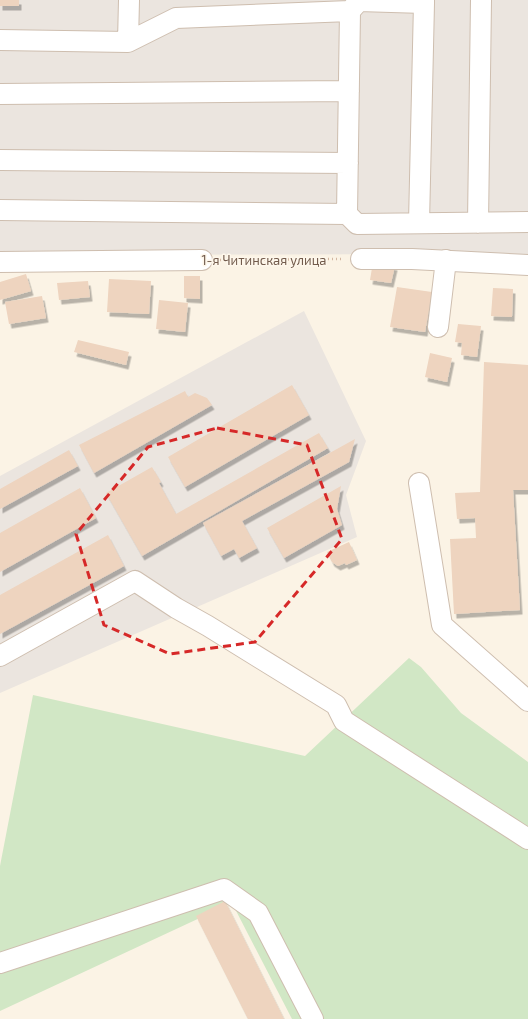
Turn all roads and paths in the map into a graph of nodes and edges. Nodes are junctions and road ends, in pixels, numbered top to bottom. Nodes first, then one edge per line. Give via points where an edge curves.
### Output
1 (129, 0) edge
2 (481, 0) edge
3 (424, 1) edge
4 (350, 11) junction
5 (0, 40) edge
6 (128, 42) junction
7 (349, 92) junction
8 (0, 94) edge
9 (0, 160) edge
10 (348, 163) junction
11 (0, 210) edge
12 (347, 214) junction
13 (528, 222) edge
14 (419, 223) junction
15 (478, 223) junction
16 (361, 259) joint
17 (202, 260) joint
18 (446, 260) junction
19 (0, 262) edge
20 (528, 265) edge
21 (438, 327) dead end
22 (418, 483) dead end
23 (0, 656) edge
24 (528, 701) edge
25 (528, 839) edge
26 (0, 963) edge
27 (313, 1019) edge

1 - 6 street
2 - 15 street
3 - 4 street via 359,0
3 - 14 street
4 - 6 street via 176,18
4 - 7 street
5 - 6 street
7 - 8 street
7 - 10 street
9 - 10 street
10 - 12 street
11 - 12 street
12 - 14 street via 357,224
13 - 15 street
14 - 15 street
16 - 17 path, 1-я Читинская улица
16 - 18 street
17 - 19 street, 1-я Читинская улица
18 - 20 street
18 - 21 street
22 - 24 street via 442,625
23 - 25 street via 135,581 336,704 344,721
26 - 27 street via 224,889 258,913

